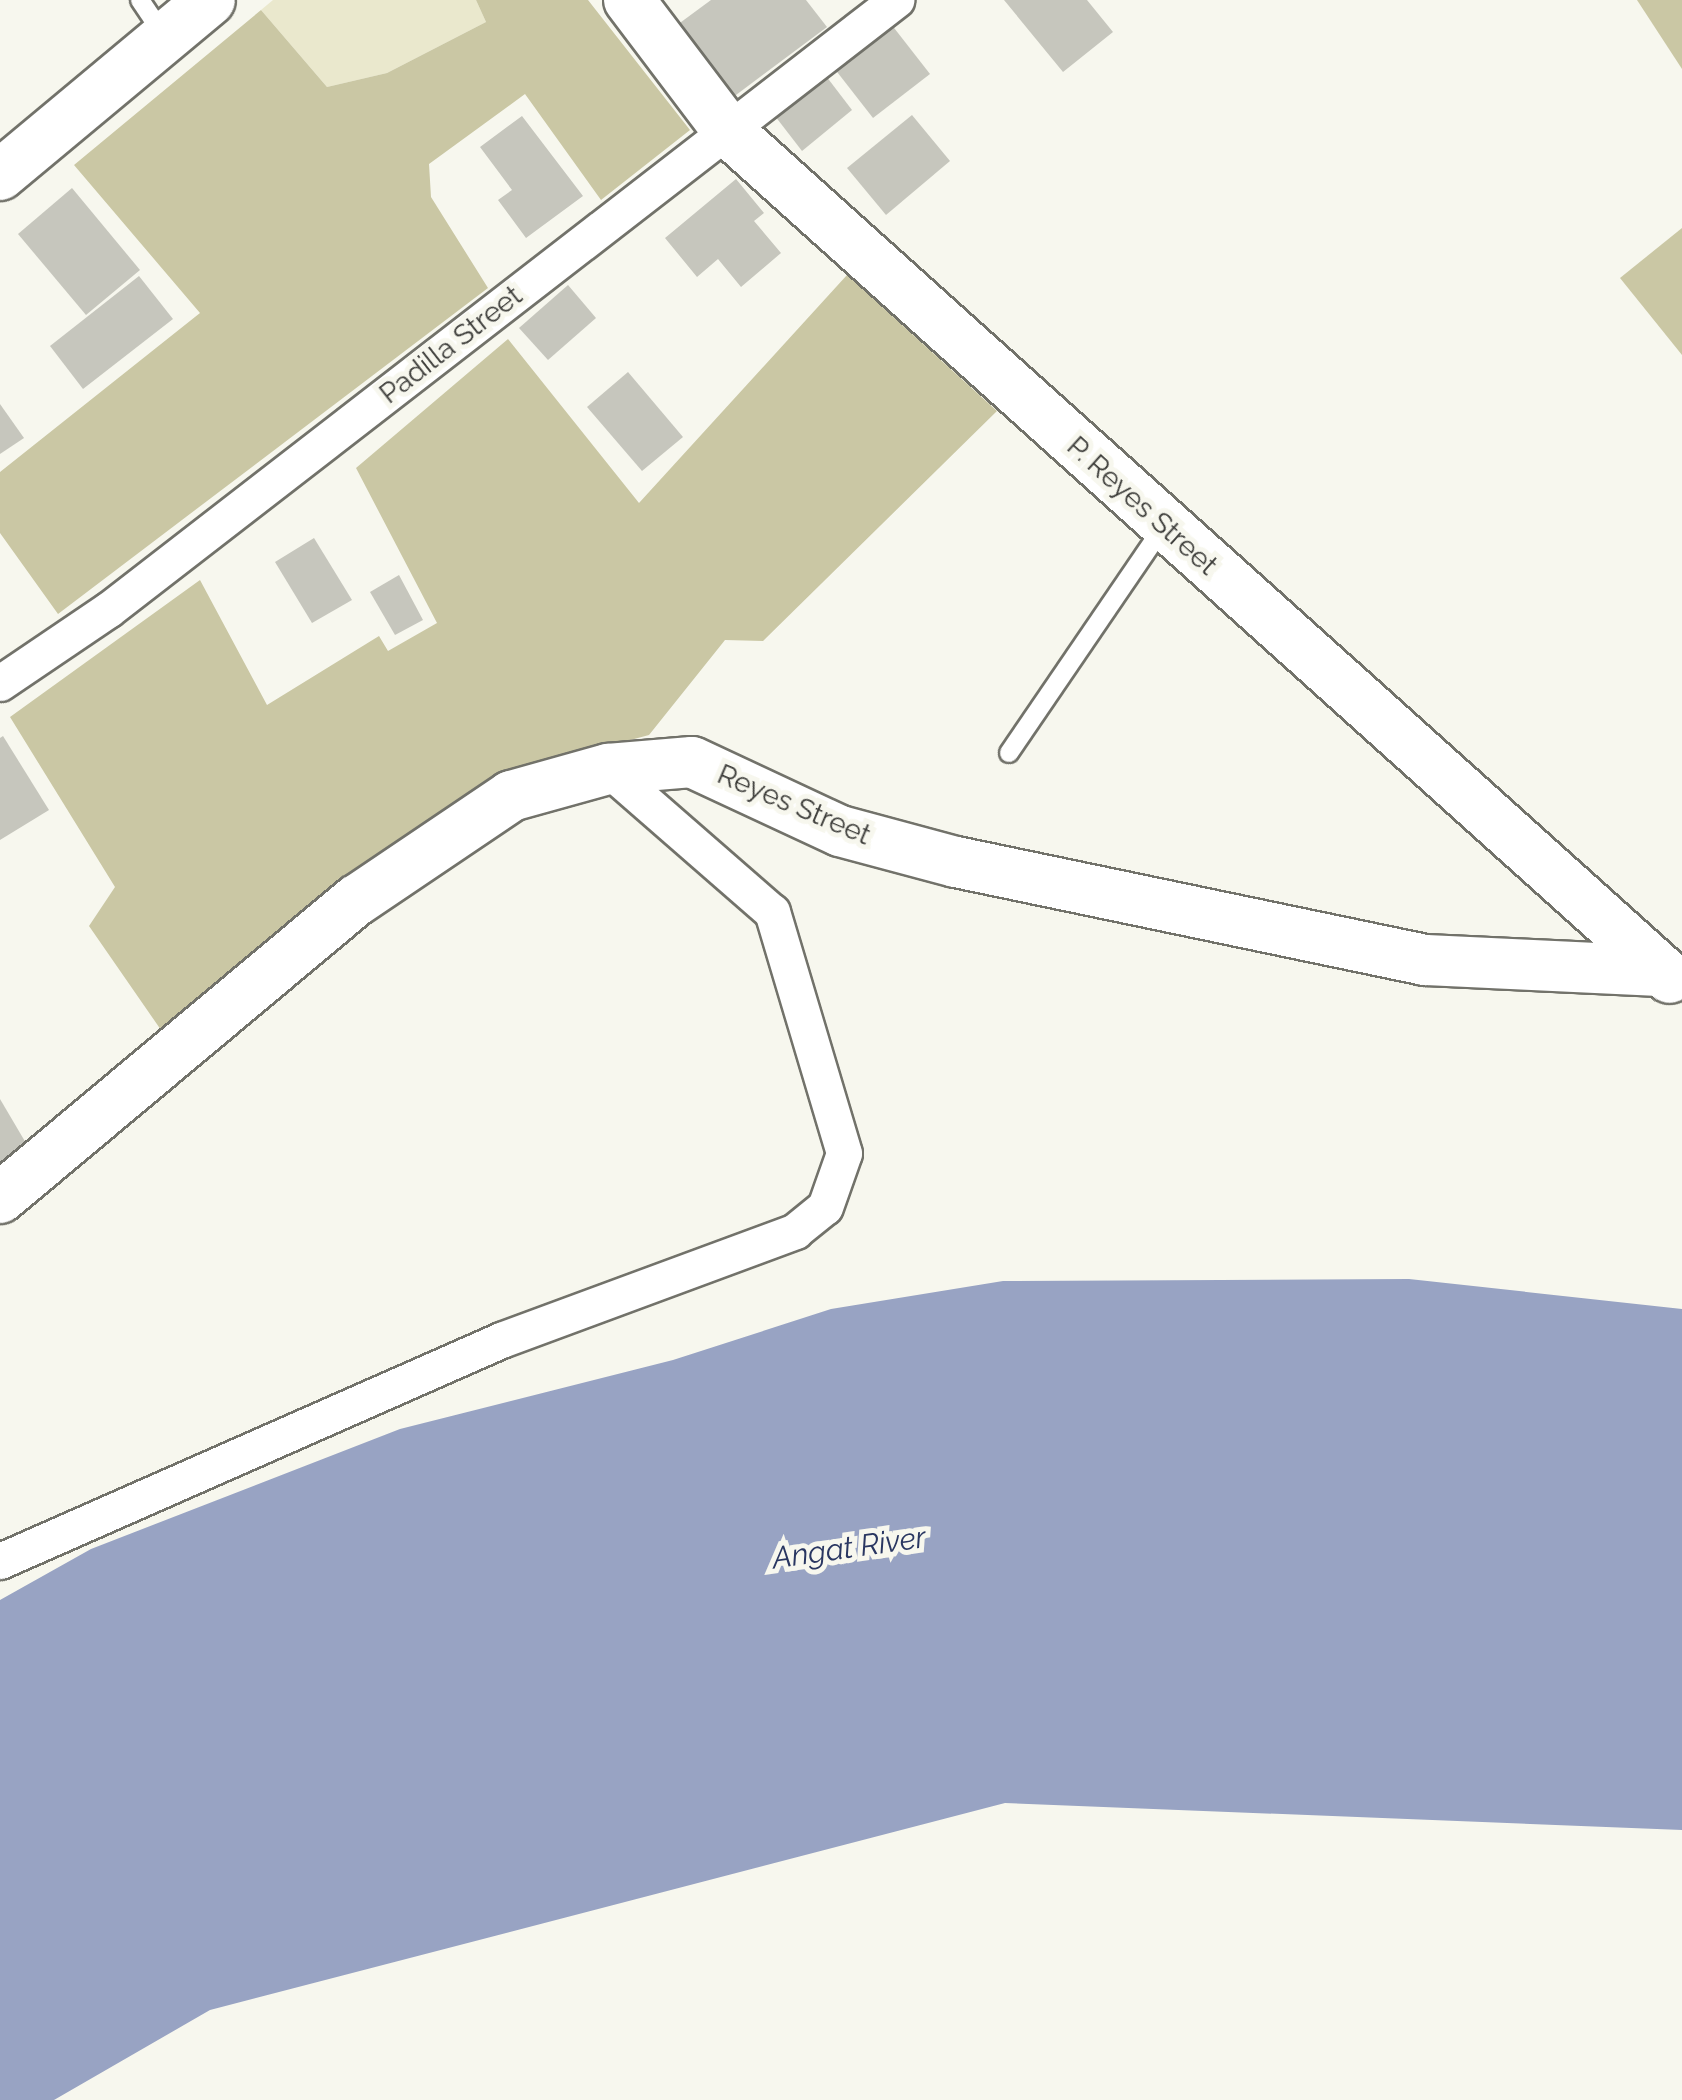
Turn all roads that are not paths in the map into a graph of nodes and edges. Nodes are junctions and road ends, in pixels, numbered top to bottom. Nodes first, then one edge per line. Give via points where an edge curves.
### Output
1 (210, 0) edge
2 (629, 0) edge
3 (896, 0) edge
4 (152, 19) edge
5 (729, 132) junction
6 (0, 175) edge
7 (1164, 526) junction
8 (0, 683) edge
9 (1009, 753) dead end
10 (608, 769) junction
11 (1671, 979) edge
12 (0, 1198) edge
13 (0, 1562) edge

1 - 4 street
2 - 5 street, P. Reyes Street
3 - 5 street, Padilla Street
4 - 6 street
5 - 7 street, P. Reyes Street
5 - 8 street, Padilla Street via 108,610
7 - 9 lane
7 - 11 street, P. Reyes Street
10 - 11 street, Reyes Street via 692,762 840,831 936,857 1425,960
10 - 12 street, Reyes Street via 511,796 357,900
10 - 13 street via 772,912 844,1153 825,1208 795,1230 501,1340

